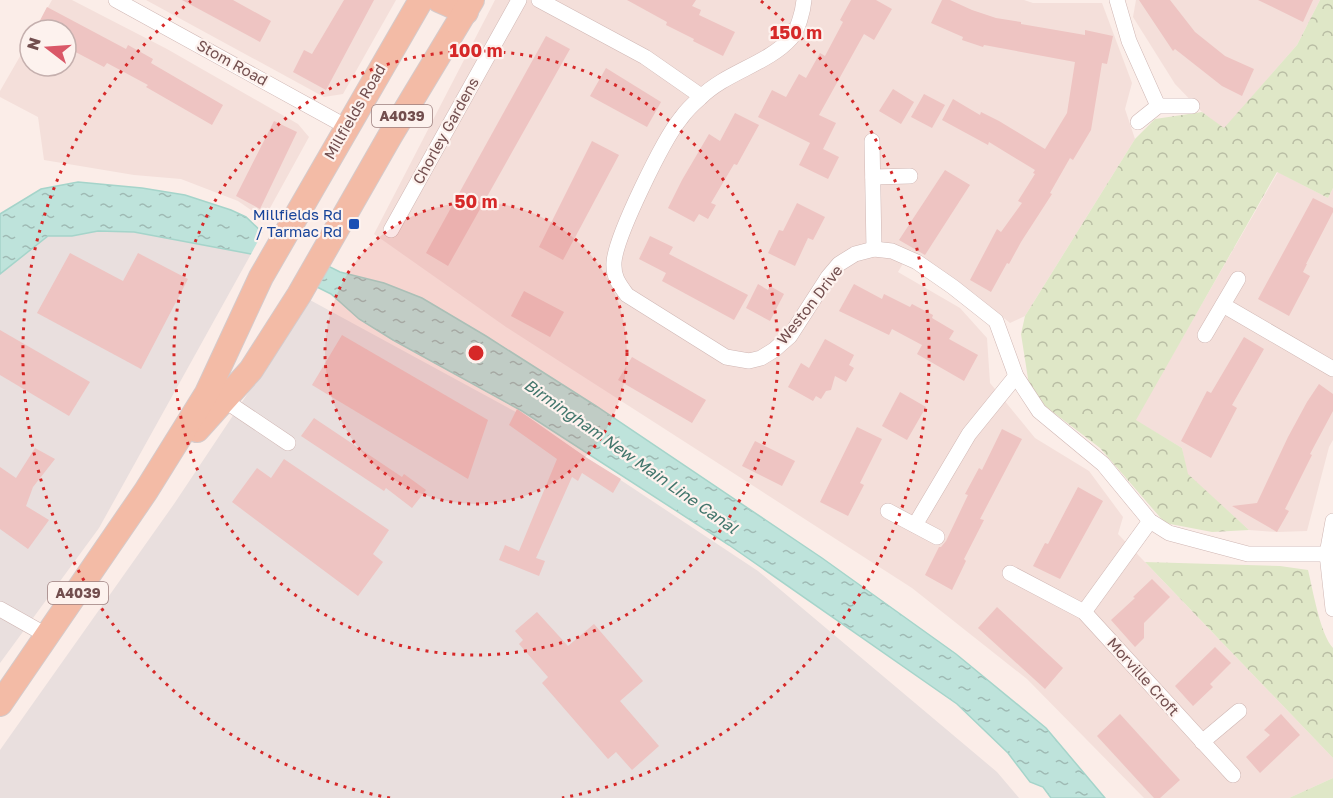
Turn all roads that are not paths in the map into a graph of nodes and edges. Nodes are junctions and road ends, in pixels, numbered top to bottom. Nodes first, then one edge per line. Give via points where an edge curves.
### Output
1 (116, 0) edge
2 (421, 0) edge
3 (439, 0) edge
4 (519, 0) edge
5 (539, 0) edge
6 (804, 0) edge
7 (1117, 0) edge
8 (469, 6) edge
9 (701, 96) junction
10 (1158, 106) junction
11 (1192, 106) dead end
12 (1138, 122) dead end
13 (347, 127) junction
14 (872, 141) dead end
15 (910, 176) dead end
16 (873, 177) junction
17 (391, 230) dead end
18 (874, 249) junction
19 (1238, 279) dead end
20 (1223, 304) junction
21 (1205, 335) dead end
22 (1333, 369) edge
23 (1016, 376) junction
24 (216, 396) junction
25 (288, 443) dead end
26 (888, 511) dead end
27 (1150, 521) junction
28 (1333, 521) edge
29 (915, 525) junction
30 (937, 537) dead end
31 (1327, 554) junction
32 (1010, 573) dead end
33 (0, 609) edge
34 (1333, 609) edge
35 (1084, 612) junction
36 (48, 636) junction
37 (0, 704) edge
38 (1239, 711) dead end
39 (1202, 742) junction
40 (1233, 775) dead end

1 - 13 street, Stom Road
2 - 13 main road, Millfields Road / A4039
3 - 8 main road
4 - 17 street, Chorley Gardens
5 - 9 street via 645,57
6 - 9 street, Weston Drive via 792,37 776,51 718,82
7 - 10 street via 1129,41
8 - 24 main road, A4039 via 251,370
9 - 18 street, Weston Drive via 680,118 654,164 617,246 616,281 627,295 726,357 749,361 774,351 790,336 839,264
10 - 11 street
10 - 12 street
13 - 24 main road, Millfields Road / A4039 via 261,277
14 - 16 street
15 - 16 street
16 - 18 street
18 - 23 street via 892,250 916,262 988,313 996,321
19 - 20 street
20 - 21 street
20 - 22 street
23 - 27 street via 1039,411 1103,464
23 - 29 street via 969,434
24 - 25 street
24 - 36 main road, A4039 via 154,479
26 - 29 street
27 - 31 street via 1169,533 1248,554
27 - 35 street
28 - 31 street
29 - 30 street
31 - 34 street
32 - 35 street, Morville Croft
33 - 36 street
35 - 39 street, Morville Croft
36 - 37 main road, A4039
38 - 39 street
39 - 40 street, Morville Croft

